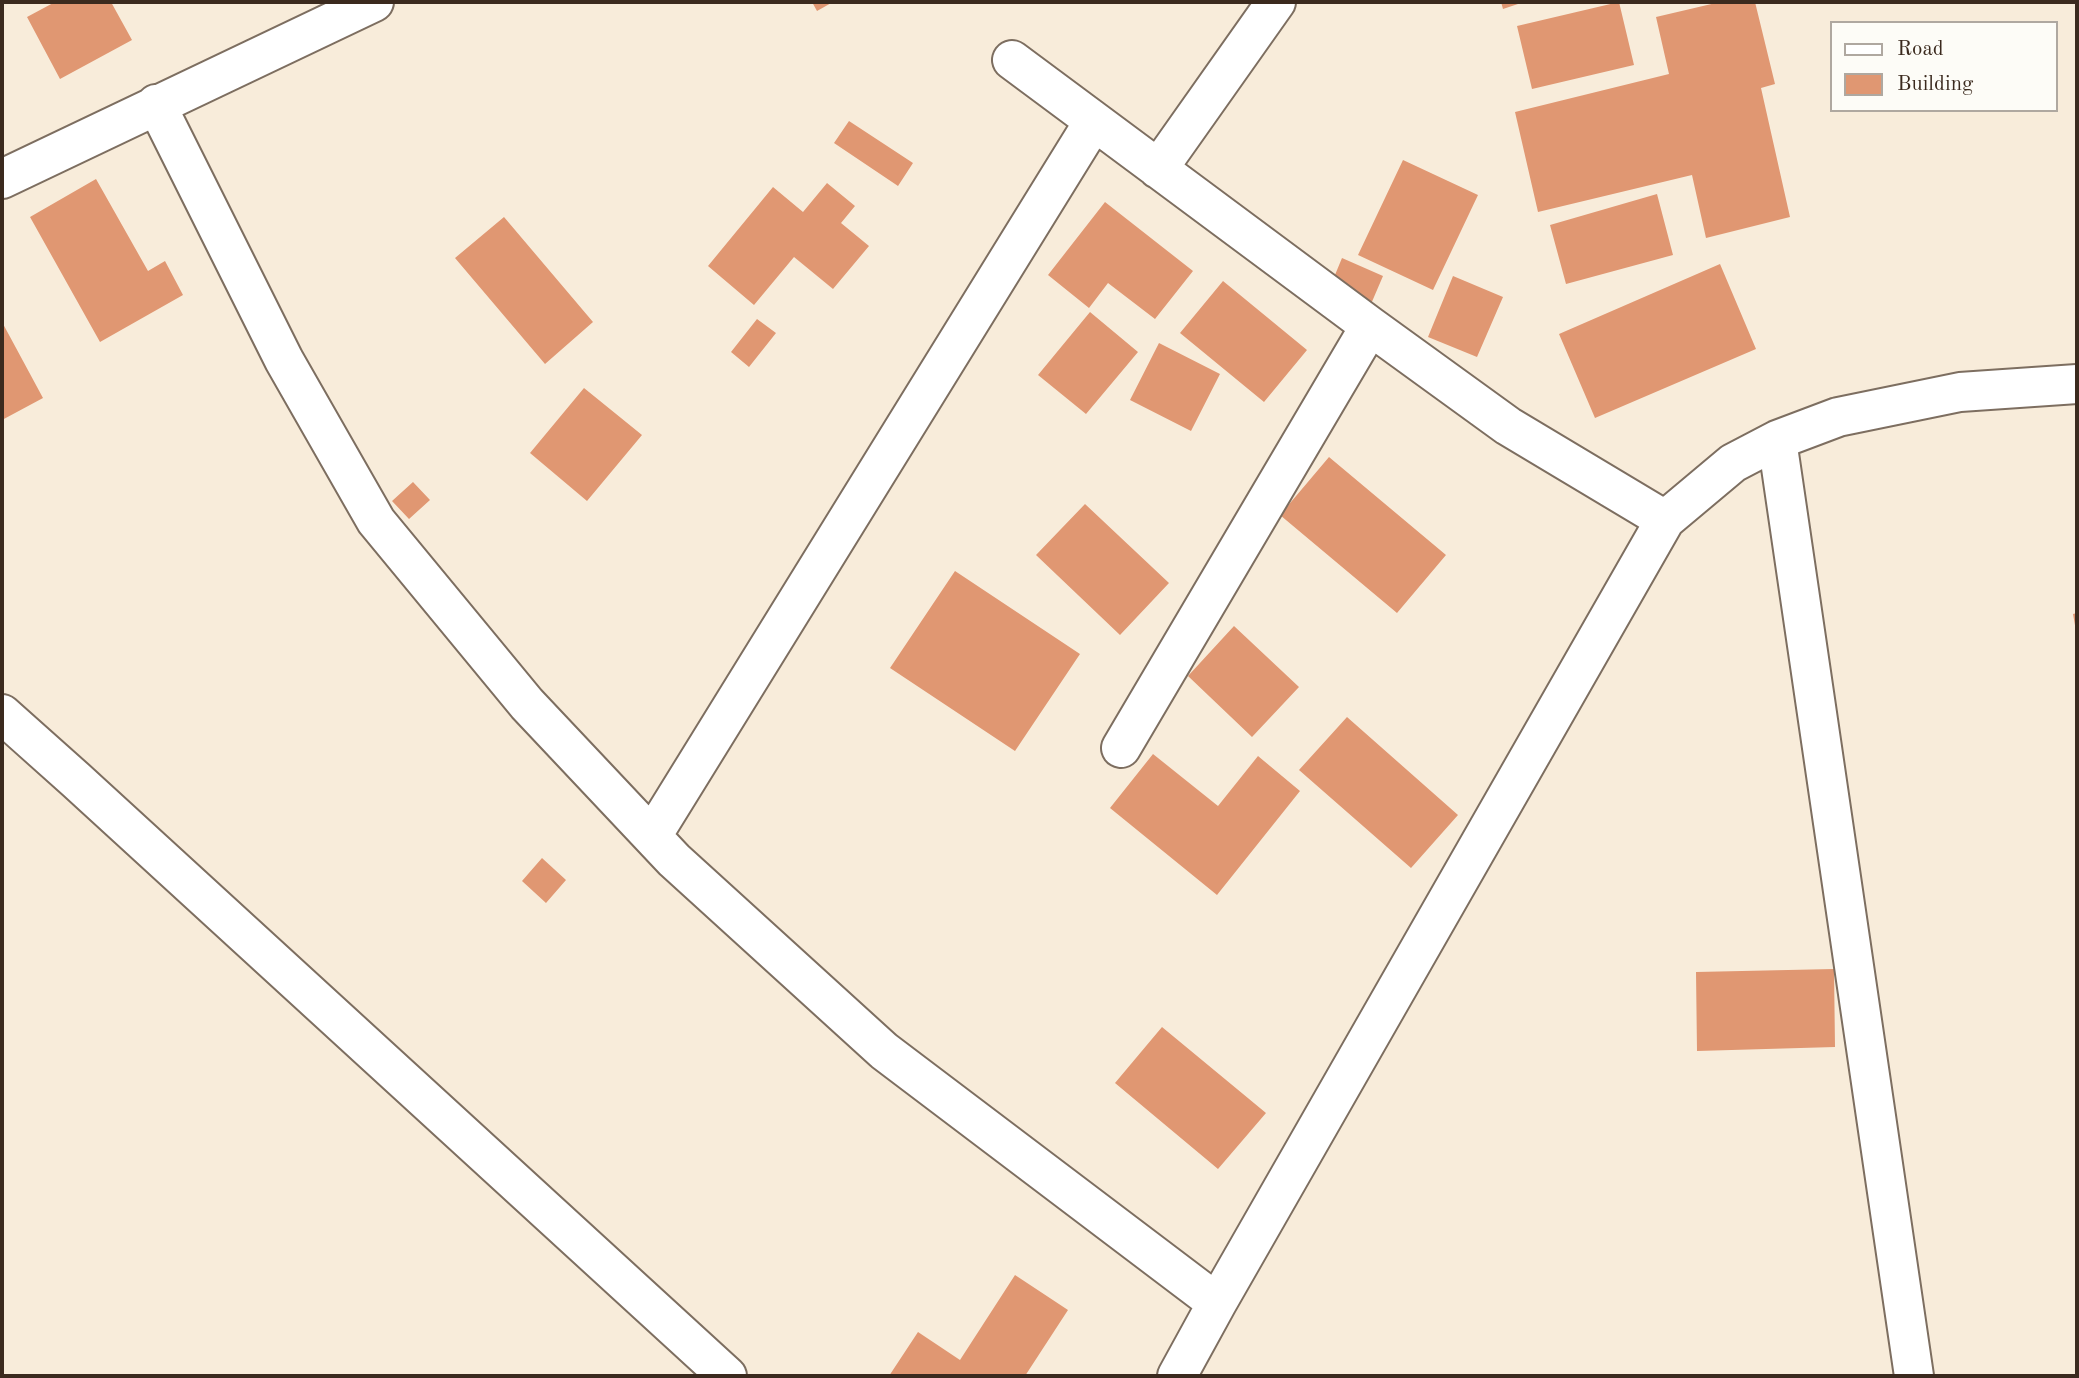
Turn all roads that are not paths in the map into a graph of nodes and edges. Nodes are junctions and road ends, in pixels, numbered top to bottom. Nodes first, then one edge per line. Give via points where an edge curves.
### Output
1 (374, 2) edge
2 (1276, 2) edge
3 (1012, 60) dead end
4 (156, 104) junction
5 (1094, 121) junction
6 (1158, 169) junction
7 (2, 179) edge
8 (1370, 327) junction
9 (2077, 384) edge
10 (1777, 440) junction
11 (1665, 520) junction
12 (2, 714) edge
13 (1121, 748) dead end
14 (652, 836) junction
15 (1217, 1303) junction
16 (727, 1376) edge
17 (1177, 1376) edge
18 (1914, 1376) edge

1 - 4 street
2 - 6 street
3 - 5 street
4 - 7 street
4 - 14 street via 284,360 376,521 527,704
5 - 6 street
5 - 14 street
6 - 8 street
8 - 11 street via 1508,426
8 - 13 street
9 - 10 street via 1959,392 1838,417
10 - 11 street via 1733,463
10 - 18 street
11 - 15 street
12 - 16 street
14 - 15 street via 884,1051
15 - 17 street

